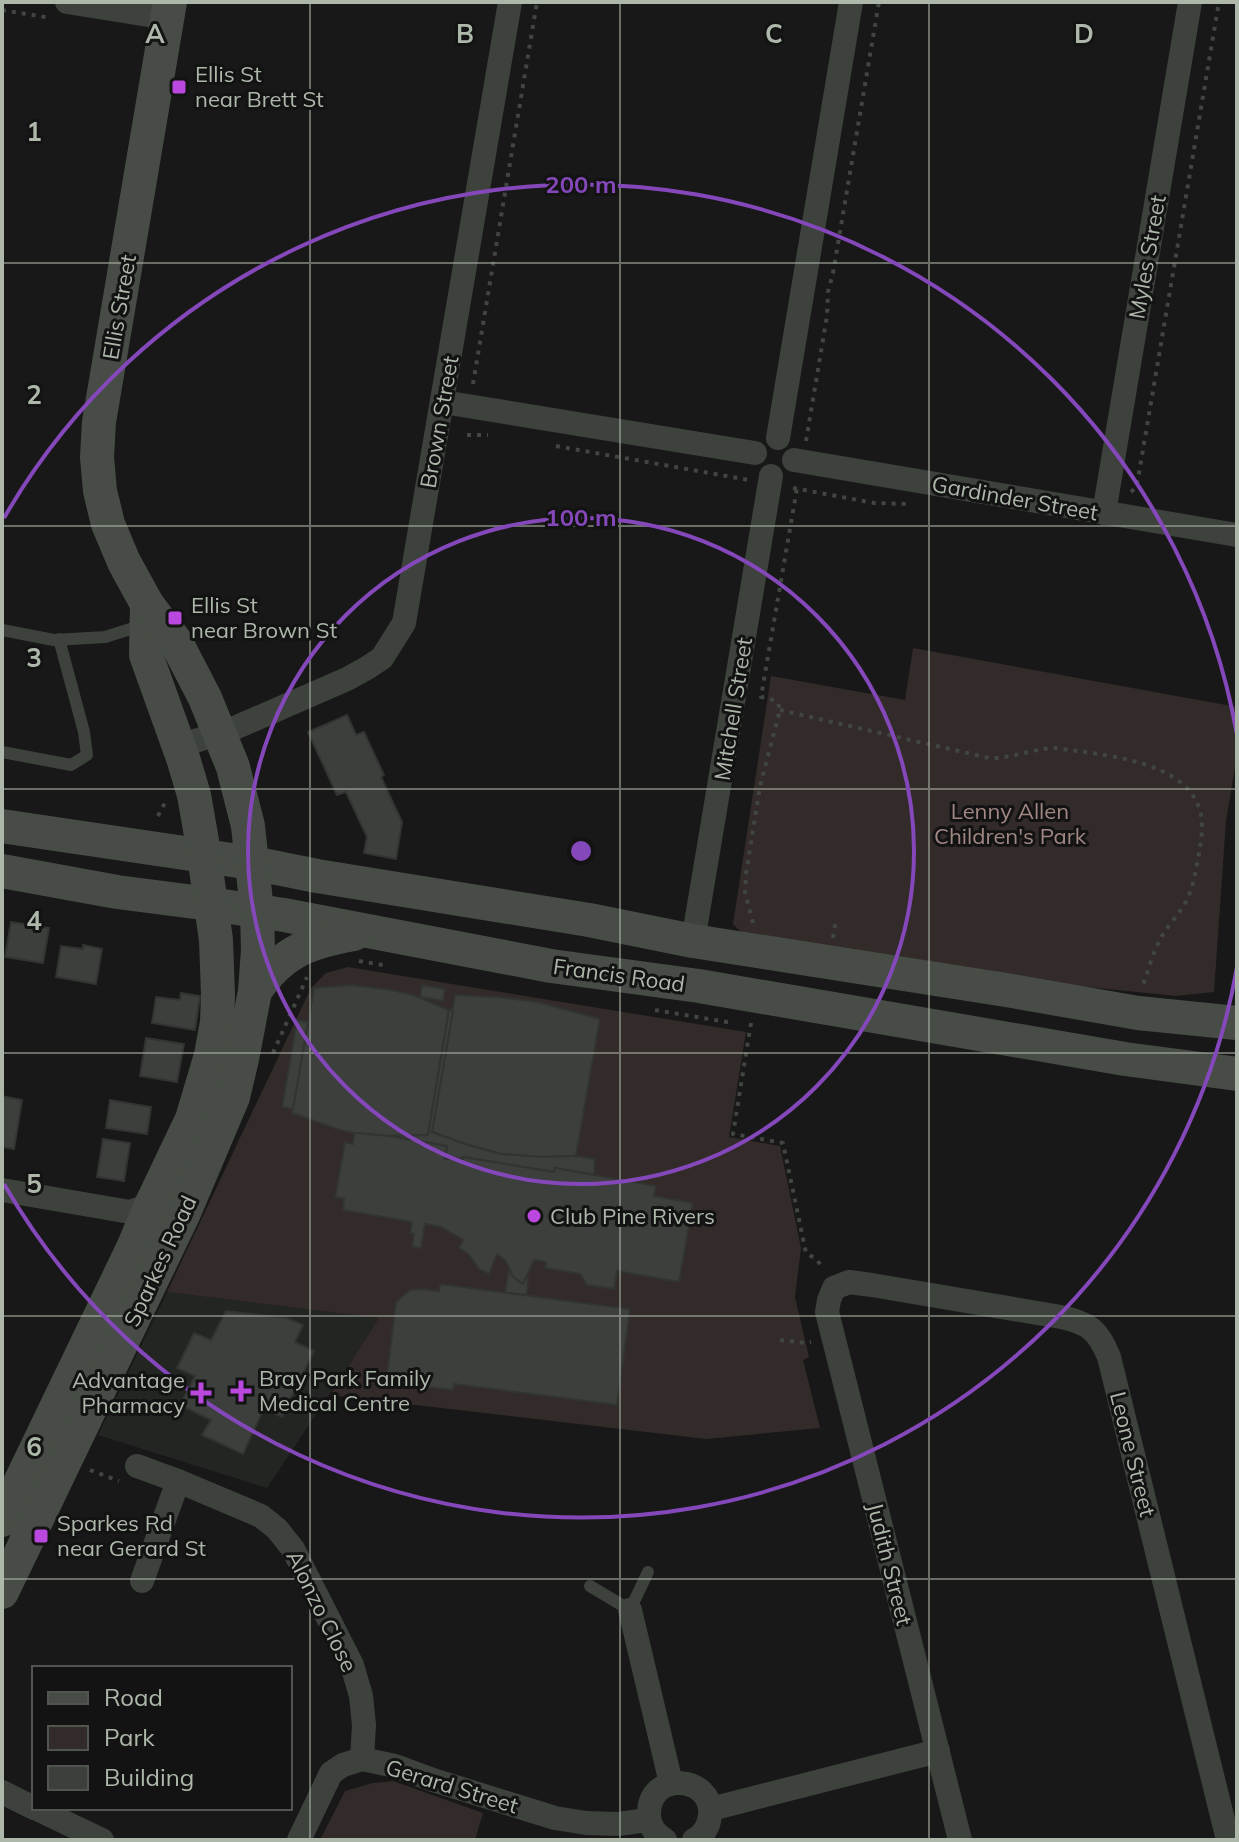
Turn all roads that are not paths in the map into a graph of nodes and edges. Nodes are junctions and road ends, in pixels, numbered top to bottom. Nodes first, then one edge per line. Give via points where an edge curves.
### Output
1 (67, 2) edge
2 (510, 2) edge
3 (851, 2) edge
4 (1190, 2) edge
5 (169, 10) edge
6 (443, 402) junction
7 (778, 438) junction
8 (755, 453) junction
9 (794, 460) junction
10 (771, 480) junction
11 (1111, 514) junction
12 (1237, 535) edge
13 (147, 614) junction
14 (2, 630) edge
15 (59, 639) junction
16 (219, 734) junction
17 (179, 746) junction
18 (2, 752) edge
19 (2, 826) edge
20 (204, 856) junction
21 (252, 863) junction
22 (2, 871) edge
23 (210, 904) junction
24 (257, 911) junction
25 (370, 931) junction
26 (693, 941) junction
27 (255, 991) junction
28 (1237, 1023) edge
29 (1237, 1074) edge
30 (2, 1190) edge
31 (151, 1205) junction
32 (834, 1288) joint
33 (137, 1466) dead end
34 (178, 1481) junction
35 (2, 1520) edge
36 (648, 1572) dead end
37 (142, 1581) dead end
38 (590, 1586) dead end
39 (2, 1592) edge
40 (630, 1610) junction
41 (938, 1751) junction
42 (362, 1759) junction
43 (671, 1783) junction
44 (2, 1792) edge
45 (32, 1807) edge
46 (711, 1809) junction
47 (38, 1810) edge
48 (648, 1820) junction
49 (102, 1840) edge
50 (299, 1840) edge
51 (665, 1840) edge
52 (694, 1840) edge
53 (960, 1840) edge
54 (1228, 1840) edge

1 - 5 street
2 - 6 street, Brown Street
3 - 7 street
4 - 11 street, Myles Street
5 - 13 street, Ellis Street via 97,457 108,524
6 - 8 street
6 - 16 street, Brown Street via 404,623 382,658
7 - 8 street via 766,439
7 - 9 street via 789,443
8 - 10 street via 761,471
9 - 10 street
9 - 11 street, Gardinder Street
10 - 26 street, Mitchell Street
11 - 12 street, Gardinder Street
13 - 15 lane via 105,637
13 - 16 street, Ellis Street via 176,642
13 - 17 street, Ellis Street via 146,655
14 - 15 lane
15 - 18 lane via 87,755 71,765
16 - 17 street, Brown Street
16 - 21 street, Ellis Street via 248,826
17 - 20 street, Ellis Street
19 - 20 street, Francis Road
20 - 21 street, Francis Road
20 - 23 street, Ellis Street
21 - 24 street, Ellis Street
21 - 26 street, Francis Road
22 - 23 street, Francis Road
23 - 24 street, Francis Road
23 - 31 street, Sparkes Road via 218,970 217,1022 192,1119
24 - 25 street, Francis Road
24 - 27 street, Sparkes Road
25 - 27 street via 295,951
25 - 29 street, Francis Road via 551,966
26 - 28 street, Francis Road via 1138,1013
27 - 39 street, Sparkes Road via 233,1097 183,1215
30 - 31 street via 130,1212
31 - 35 street, Sparkes Road
32 - 41 street, Judith Street via 827,1312 832,1337
32 - 54 street, Leone Street via 849,1282 1061,1317 1080,1321 1102,1340
33 - 34 street, Alonzo Close
34 - 37 street
34 - 42 street, Alonzo Close via 261,1516 293,1549 352,1665 361,1696
36 - 40 lane
38 - 40 lane
40 - 43 street
41 - 46 street
41 - 53 street, Judith Street
42 - 48 street, Gerard Street via 555,1818 618,1824
42 - 50 street, Gerard Street via 331,1773
43 - 46 street via 688,1783 703,1793
43 - 48 street via 657,1791
44 - 45 street
46 - 52 street via 709,1824
47 - 49 street
48 - 51 street

